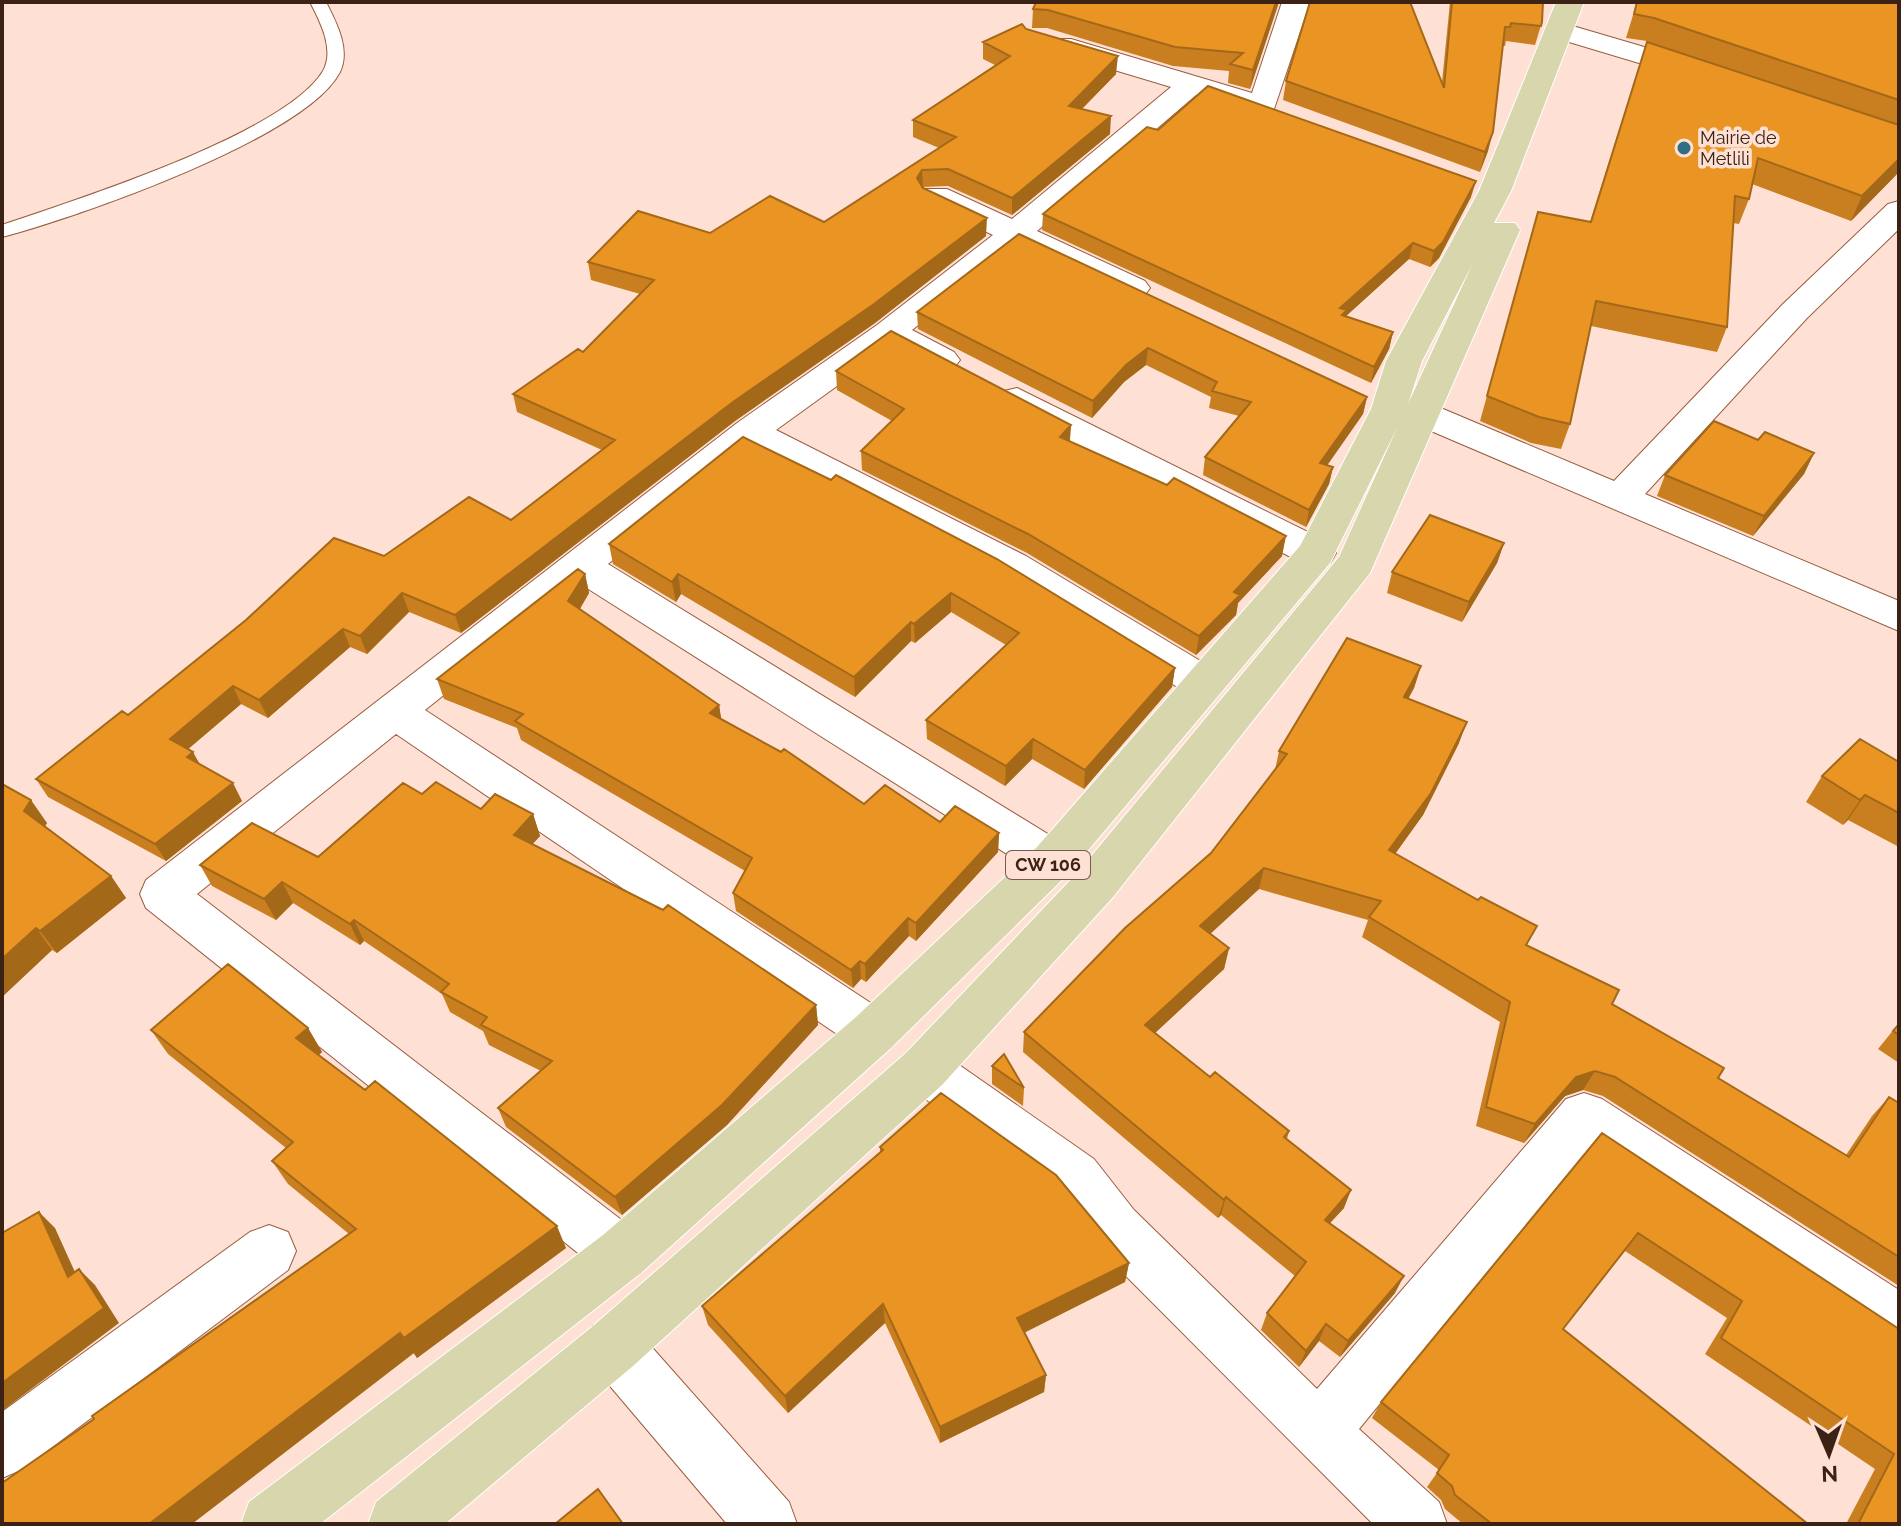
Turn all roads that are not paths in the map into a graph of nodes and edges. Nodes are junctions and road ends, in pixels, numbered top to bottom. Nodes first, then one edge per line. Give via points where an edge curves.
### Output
1 (318, 2) edge
2 (1296, 2) edge
3 (1576, 18) edge
4 (1036, 37) edge
5 (1728, 82) edge
6 (1191, 85) junction
7 (1263, 106) junction
8 (1292, 117) edge
9 (936, 196) edge
10 (1899, 211) edge
11 (2, 231) edge
12 (1016, 232) junction
13 (1160, 300) edge
14 (889, 332) junction
15 (1391, 406) junction
16 (750, 431) junction
17 (1621, 496) junction
18 (1316, 553) junction
19 (582, 566) junction
20 (1899, 617) edge
21 (1202, 682) junction
22 (392, 710) junction
23 (1053, 860) junction
24 (874, 1032) junction
25 (924, 1069) junction
26 (269, 1251) dead end
27 (622, 1254) junction
28 (1899, 1322) edge
29 (613, 1346) junction
30 (1319, 1432) junction
31 (2, 1448) edge
32 (271, 1524) edge
33 (398, 1524) edge
34 (767, 1524) edge
35 (1417, 1524) edge

1 - 11 lane via 336,54 331,74 305,99 256,132 159,175
2 - 7 street
3 - 5 street
3 - 15 main road, CW 106 via 1480,186 1404,361
3 - 15 main road, CW 106 via 1514,206
4 - 6 street
6 - 7 street
6 - 12 street
7 - 8 street
9 - 12 street
10 - 17 street via 1795,311
12 - 13 street
12 - 14 street
14 - 16 street
14 - 18 street
15 - 17 street
15 - 18 main road, CW 106
15 - 25 main road, CW 106 via 1356,563 1096,884
16 - 19 street
16 - 21 street via 1012,566
17 - 20 street
18 - 21 main road, CW 106
19 - 22 street
19 - 23 street
21 - 23 main road, CW 106
22 - 24 street
22 - 27 street via 163,894
23 - 24 main road, CW 106
24 - 27 main road, CW 106
25 - 29 main road, CW 106
25 - 30 street via 1075,1176 1115,1228
26 - 31 street
27 - 32 main road, CW 106
28 - 30 street via 1584,1116
29 - 33 main road, CW 106
29 - 34 street
30 - 35 street

